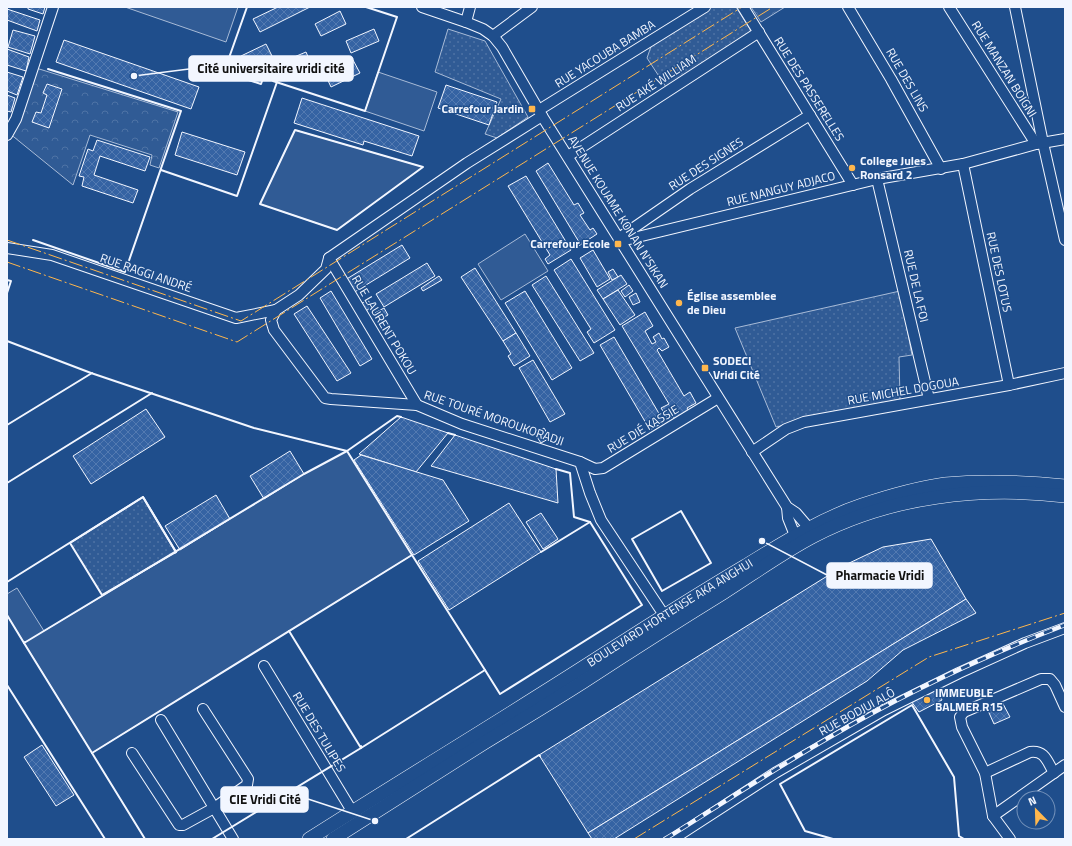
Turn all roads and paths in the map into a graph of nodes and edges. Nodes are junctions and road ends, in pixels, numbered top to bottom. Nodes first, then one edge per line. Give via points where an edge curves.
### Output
1 (53, 7) edge
2 (422, 7) edge
3 (470, 7) edge
4 (532, 7) edge
5 (705, 7) edge
6 (744, 7) edge
7 (848, 7) edge
8 (949, 7) edge
9 (1015, 7) edge
10 (466, 22) junction
11 (759, 32) junction
12 (493, 36) junction
13 (540, 113) junction
14 (810, 114) junction
15 (7, 135) edge
16 (1065, 139) edge
17 (1040, 144) junction
18 (568, 156) junction
19 (963, 164) junction
20 (941, 168) junction
21 (877, 179) junction
22 (853, 185) junction
23 (620, 240) junction
24 (1065, 240) edge
25 (7, 248) edge
26 (329, 258) junction
27 (276, 310) junction
28 (1065, 373) edge
29 (1009, 385) junction
30 (718, 398) junction
31 (930, 399) junction
32 (417, 405) junction
33 (752, 452) junction
34 (580, 462) junction
35 (1065, 486) edge
36 (1065, 496) edge
37 (787, 507) junction
38 (812, 532) junction
39 (797, 541) junction
40 (664, 615) junction
41 (1065, 628) edge
42 (264, 666) dead end
43 (1065, 707) edge
44 (203, 709) dead end
45 (161, 720) dead end
46 (132, 753) dead end
47 (1065, 765) edge
48 (985, 773) junction
49 (1054, 773) junction
50 (214, 808) junction
51 (352, 811) junction
52 (993, 816) junction
53 (233, 839) edge
54 (309, 839) edge
55 (333, 839) edge
56 (673, 839) edge
57 (1010, 839) edge

1 - 15 street via 16,119
2 - 10 street, AVENUE KOUAME KONAN N'SIKAN
3 - 10 street
4 - 12 street
5 - 13 street, RUE YACOUBA BAMBA
6 - 11 street, RUE DES PASSERELLES
7 - 20 street, RUE DES LINS
8 - 17 street, RUE MANZAN BOIGNI
9 - 17 street
10 - 12 street, AVENUE KOUAME KONAN N'SIKAN
11 - 14 street, RUE DES PASSERELLES
11 - 18 street, RUE AKÉ WILLIAM
12 - 13 street, AVENUE KOUAME KONAN N'SIKAN
13 - 18 street, AVENUE KOUAME KONAN N'SIKAN
13 - 26 street
14 - 22 street, RUE DES PASSERELLES
14 - 23 street, RUE DES SIGNES via 690,189
16 - 17 street, RUE NANGUY ADJACO
17 - 19 street, RUE NANGUY ADJACO
17 - 24 street
18 - 23 street, AVENUE KOUAME KONAN N'SIKAN
19 - 20 street, RUE NANGUY ADJACO
19 - 29 street, RUE DES LOTUS
20 - 21 street, RUE NANGUY ADJACO
21 - 22 street, RUE NANGUY ADJACO
21 - 31 street, RUE DE LA FOI
22 - 23 street, RUE NANGUY ADJACO
23 - 30 street, AVENUE KOUAME KONAN N'SIKAN
25 - 27 street, RUE RAGGI ANDRÉ via 52,255 236,318
26 - 27 street via 326,269 316,279 299,295
26 - 32 street, RUE LAURENT POKOU
27 - 32 street, RUE TOURÉ MOROUKORADJI via 271,320 274,330 325,398
28 - 29 street, RUE MICHEL DOGOUA
29 - 31 street, RUE MICHEL DOGOUA
30 - 33 street, AVENUE KOUAME KONAN N'SIKAN
30 - 34 street, RUE DIÉ KASSIE via 603,468 590,467
31 - 33 street, RUE MICHEL DOGOUA via 804,422 786,429
32 - 34 street, RUE TOURÉ MOROUKORADJI via 462,424
33 - 37 street, AVENUE KOUAME KONAN N'SIKAN
34 - 40 street via 601,520
35 - 38 main road, BOULEVARD HORTENSE AKA ANGHUI via 1024,482 978,482 917,489 837,515
36 - 38 main road, BOULEVARD HORTENSE AKA ANGHUI via 978,493 933,497 883,509
37 - 38 street, AVENUE KOUAME KONAN N'SIKAN via 796,513
37 - 39 street, AVENUE KOUAME KONAN N'SIKAN via 788,518
38 - 39 main road, BOULEVARD HORTENSE AKA ANGHUI
39 - 40 main road, BOULEVARD HORTENSE AKA ANGHUI
39 - 55 main road, BOULEVARD HORTENSE AKA ANGHUI via 545,706
40 - 51 main road, BOULEVARD HORTENSE AKA ANGHUI via 519,709
41 - 56 street, RUE BODJUI ALÔ via 1025,643 884,710 775,773
42 - 51 street, RUE DES TULIPES
43 - 48 street via 1056,685 1050,679 1041,680 964,712 960,717 962,728
44 - 50 street via 248,780 247,785
45 - 50 street
46 - 50 street via 179,825
47 - 49 street
48 - 49 street via 1030,752 1043,755
48 - 52 street
49 - 52 street
50 - 53 street
51 - 54 main road, BOULEVARD HORTENSE AKA ANGHUI
52 - 57 street

